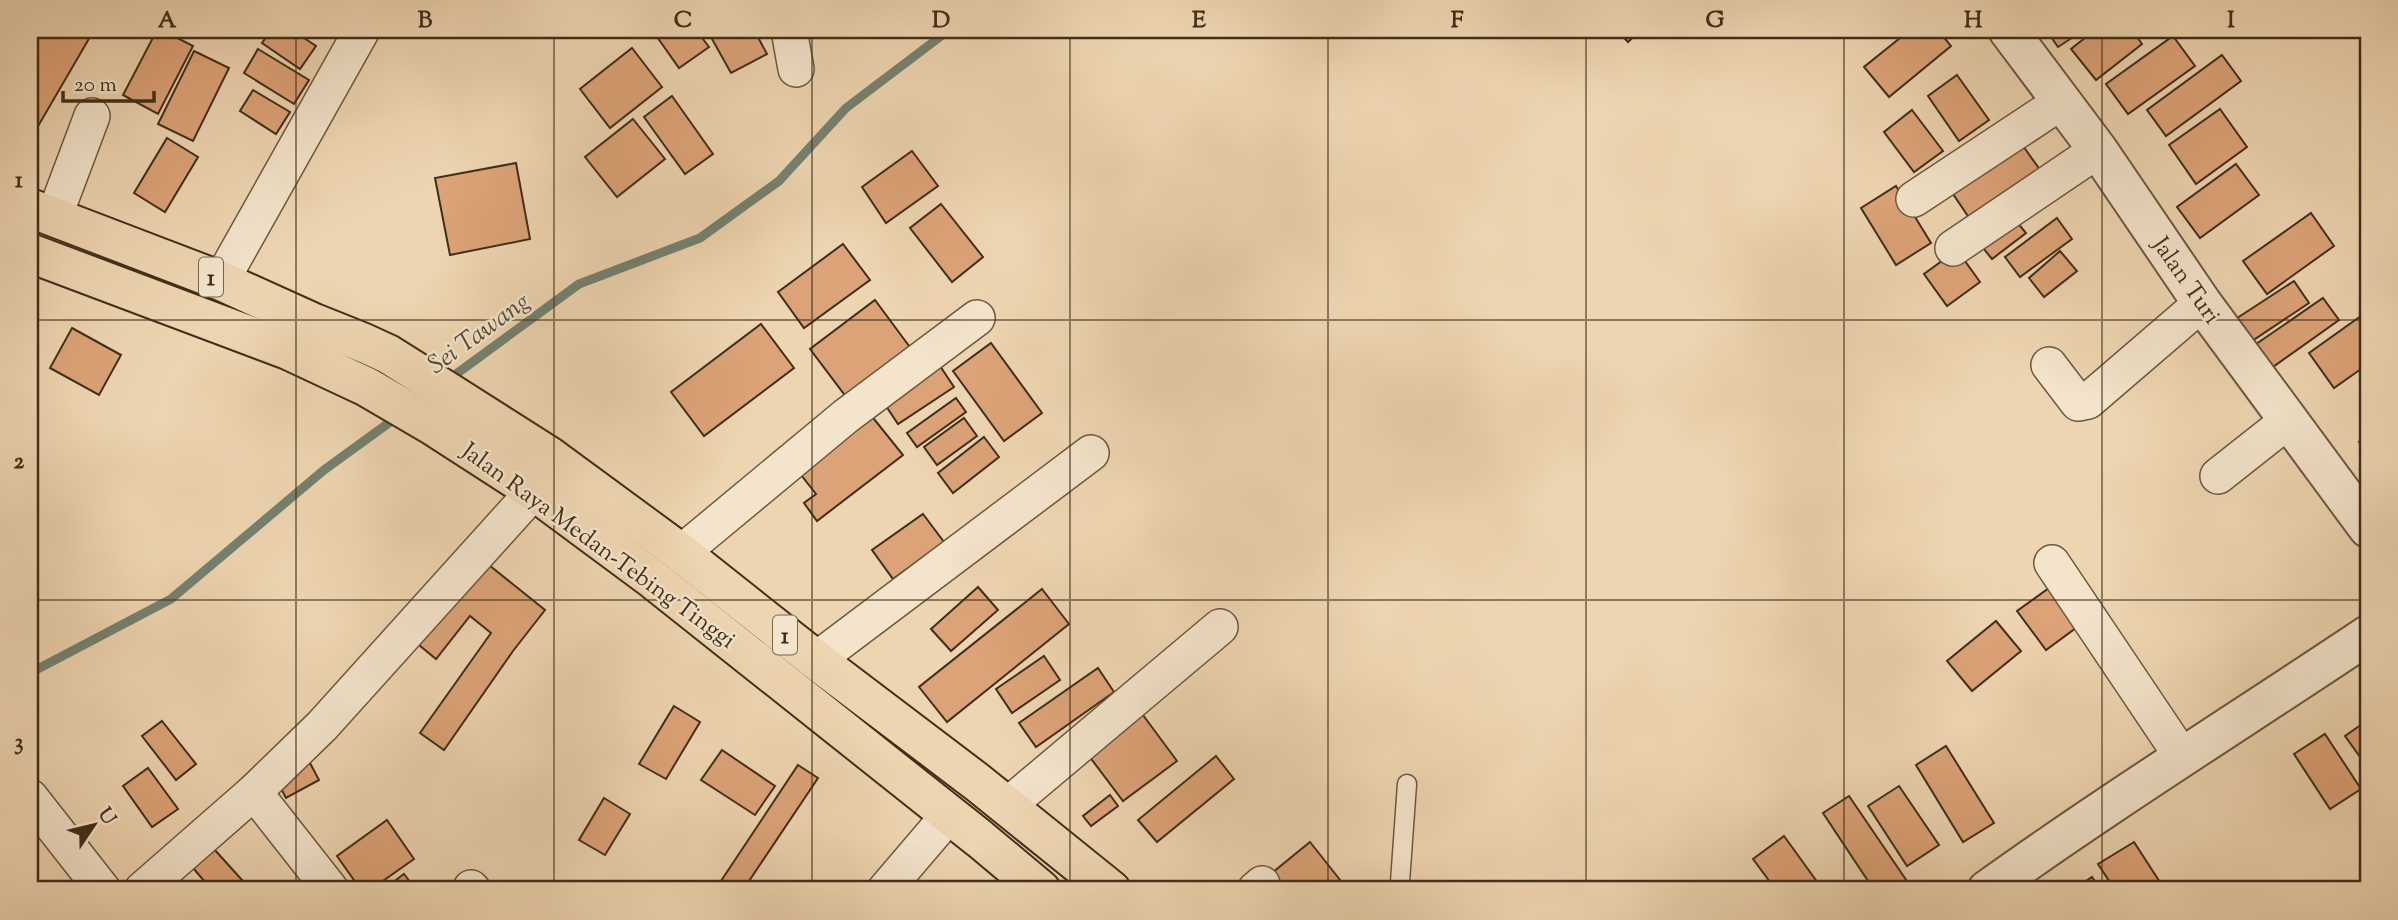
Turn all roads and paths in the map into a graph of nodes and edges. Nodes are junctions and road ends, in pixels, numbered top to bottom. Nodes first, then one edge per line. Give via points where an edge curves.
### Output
1 (362, 30) edge
2 (789, 30) edge
3 (2008, 30) edge
4 (796, 69) dead end
5 (2061, 102) junction
6 (92, 116) dead end
7 (2098, 150) junction
8 (1914, 199) dead end
9 (42, 213) edge
10 (1953, 248) dead end
11 (30, 253) edge
12 (221, 281) junction
13 (2202, 303) junction
14 (977, 318) dead end
15 (2049, 365) dead end
16 (441, 409) junction
17 (2289, 420) junction
18 (1091, 453) dead end
19 (2218, 476) dead end
20 (534, 491) junction
21 (2368, 528) edge
22 (681, 552) junction
23 (2052, 564) dead end
24 (1220, 627) dead end
25 (2368, 635) edge
26 (816, 660) junction
27 (2183, 758) junction
28 (1406, 784) dead end
29 (254, 792) junction
30 (30, 797) edge
31 (1007, 806) junction
32 (949, 815) junction
33 (980, 839) junction
34 (103, 890) edge
35 (142, 890) edge
36 (331, 890) edge
37 (885, 890) edge
38 (1041, 890) edge
39 (1111, 890) edge
40 (1397, 890) edge
41 (1987, 890) edge

1 - 12 street
2 - 4 street
3 - 5 street, Jalan Turi
5 - 7 street, Jalan Turi
5 - 8 street
6 - 9 street
7 - 10 street
7 - 13 street, Jalan Turi
9 - 12 highway, Jalan Raya Medan-Tebing Tinggi / 1
11 - 16 highway, Jalan Raya Medan-Tebing Tinggi / 1 via 288,350 367,387
12 - 16 highway, Jalan Raya Medan-Tebing Tinggi / 1 via 388,354
13 - 15 street via 2088,401 2078,403
13 - 17 street, Jalan Turi
14 - 22 street via 846,415
16 - 20 highway, Jalan Raya Medan-Tebing Tinggi / 1
16 - 22 highway, Jalan Raya Medan-Tebing Tinggi / 1 via 549,456
17 - 19 street
17 - 21 street, Jalan Turi
18 - 26 street
20 - 29 street via 322,726
20 - 32 highway, Jalan Raya Medan-Tebing Tinggi / 1 via 654,580
22 - 26 highway, Jalan Raya Medan-Tebing Tinggi / 1
23 - 27 street
24 - 31 street
25 - 27 street
26 - 31 highway, Jalan Raya Medan-Tebing Tinggi / 1
27 - 41 street via 2080,823
28 - 40 lane
29 - 35 street
29 - 36 street
30 - 34 street
31 - 33 highway
31 - 39 highway, Jalan Raya Medan-Tebing Tinggi / 1
32 - 33 highway, Jalan Raya Medan-Tebing Tinggi / 1
32 - 37 street
33 - 38 highway, Jalan Raya Medan-Tebing Tinggi / 1

